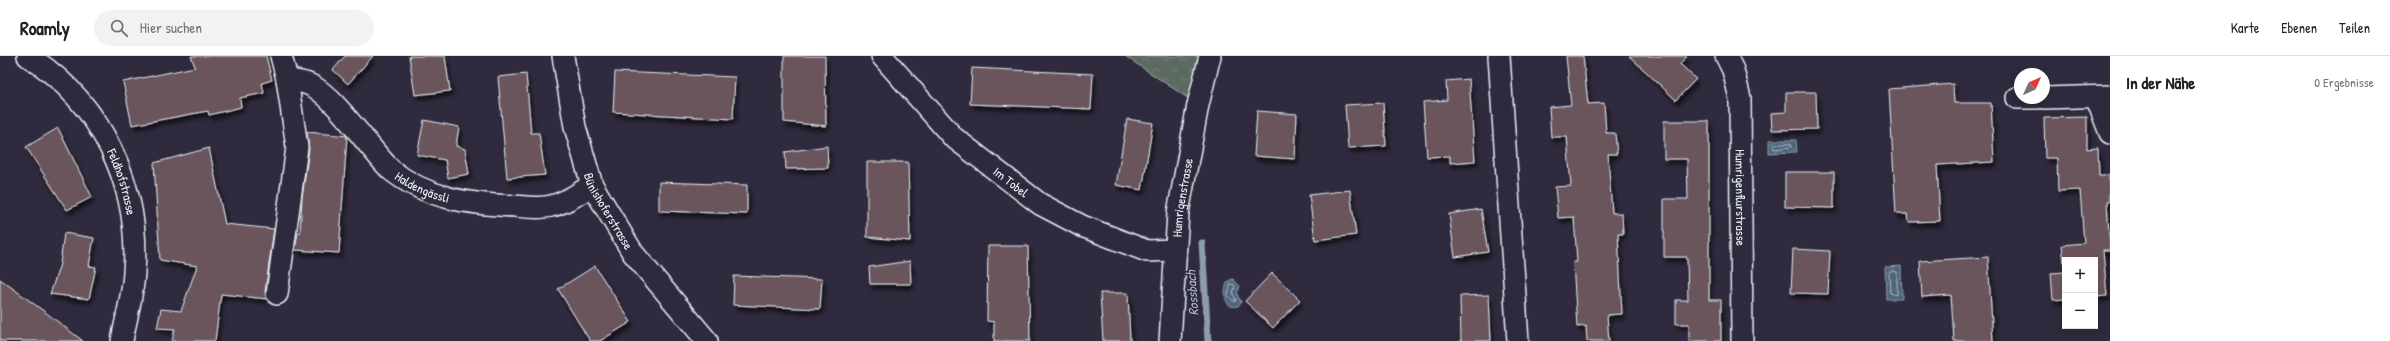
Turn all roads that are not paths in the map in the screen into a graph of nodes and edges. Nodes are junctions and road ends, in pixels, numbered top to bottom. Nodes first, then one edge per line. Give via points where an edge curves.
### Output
1 (28, 56) edge
2 (281, 56) edge
3 (563, 56) edge
4 (882, 56) edge
5 (1210, 56) edge
6 (1499, 56) edge
7 (1726, 56) edge
8 (287, 79) junction
9 (2103, 96) edge
10 (2050, 98) edge
11 (2110, 133) edge
12 (592, 185) junction
13 (1175, 250) junction
14 (277, 294) dead end
15 (122, 341) edge
16 (707, 341) edge
17 (1170, 341) edge
18 (1518, 341) edge
19 (1742, 341) edge

1 - 15 street, Feldhofstrasse via 67,86 87,109 100,126 121,174 130,204 135,247 134,273
2 - 8 street
3 - 12 street, Bünishoferstrasse via 575,127
4 - 13 street, Im Tobel via 953,137 1040,204 1082,226 1147,251
5 - 13 street, Humrigenstrasse via 1179,205
6 - 18 street
7 - 19 street, Humrigenflurstrasse via 1733,70 1740,98
8 - 12 street, Haldengässli via 309,84 319,91 340,111 391,170 427,192 476,204 540,207 565,201
8 - 14 street via 297,147
9 - 10 street
9 - 11 street
12 - 16 street, Bünishoferstrasse via 633,253
13 - 17 street, Humrigenstrasse

